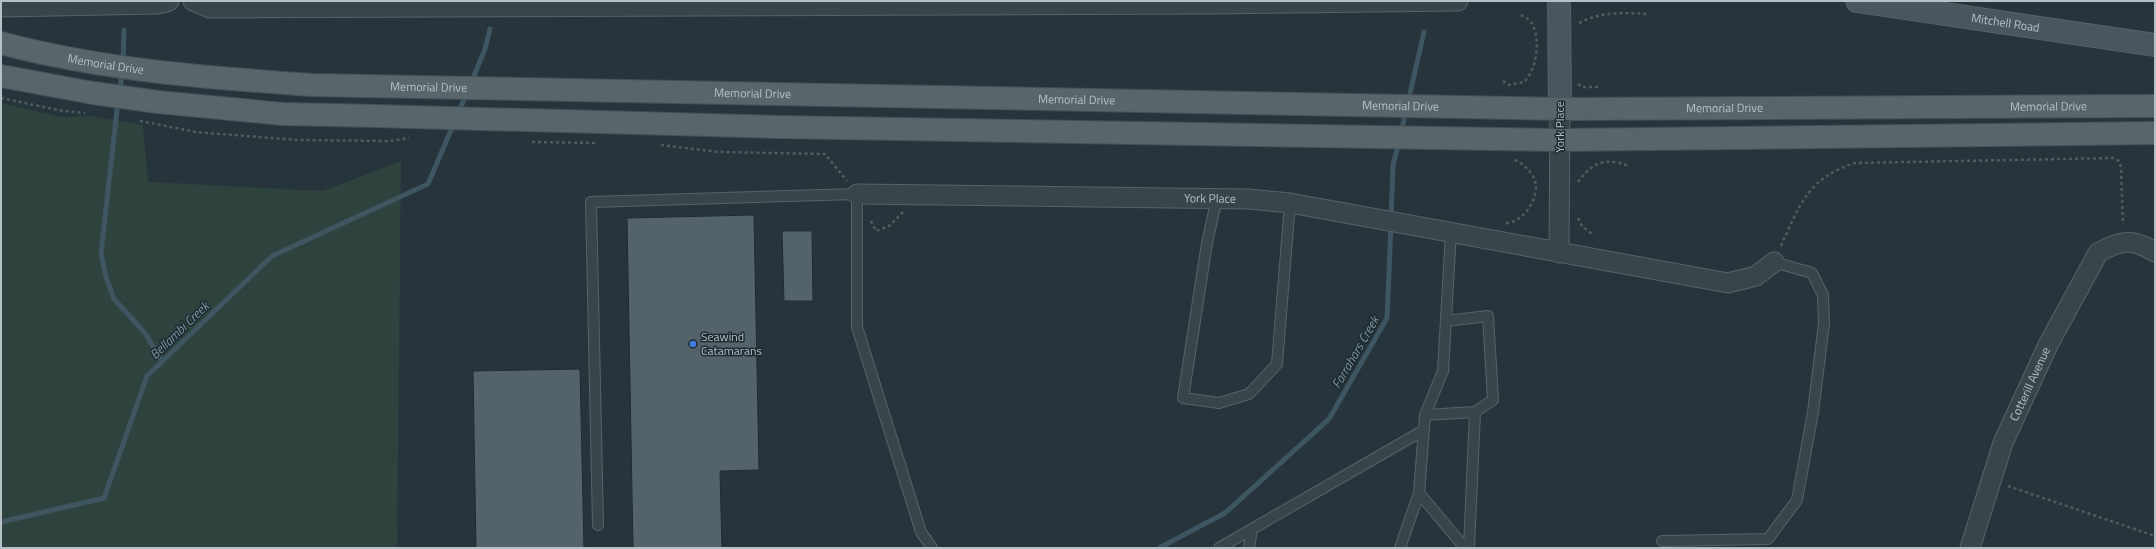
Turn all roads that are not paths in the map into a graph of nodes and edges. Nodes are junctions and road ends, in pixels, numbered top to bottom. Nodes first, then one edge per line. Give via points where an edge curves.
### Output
1 (169, 1) edge
2 (193, 1) edge
3 (1458, 1) edge
4 (1559, 1) edge
5 (1856, 1) edge
6 (1212, 2) edge
7 (862, 3) edge
8 (1, 7) edge
9 (1, 43) edge
10 (2155, 45) edge
11 (1, 76) edge
12 (2155, 106) edge
13 (1560, 109) junction
14 (2155, 133) edge
15 (1560, 140) junction
16 (857, 194) junction
17 (1217, 198) junction
18 (1290, 203) junction
19 (1451, 232) junction
20 (1559, 252) junction
21 (2155, 252) edge
22 (1774, 262) joint
23 (1446, 321) junction
24 (1474, 412) junction
25 (1425, 415) junction
26 (1424, 430) junction
27 (1419, 493) junction
28 (598, 525) dead end
29 (1252, 529) junction
30 (1662, 541) dead end
31 (932, 548) edge
32 (1219, 548) edge
33 (1249, 548) edge
34 (1400, 548) edge
35 (1465, 548) edge
36 (1469, 548) edge
37 (1970, 548) edge

1 - 8 street via 158,4
2 - 7 street via 210,8
3 - 6 street
4 - 13 main road, York Place
5 - 10 main road, Mitchell Road
6 - 7 street
9 - 13 main road, Memorial Drive via 29,51 161,72 313,85
11 - 15 main road via 92,103 157,113
12 - 13 main road, Memorial Drive
13 - 15 street, York Place
14 - 15 main road
15 - 20 street, York Place
16 - 17 street, York Place
16 - 28 lane via 591,202
16 - 31 lane via 857,327 921,532
17 - 18 street, York Place
17 - 18 lane via 1207,243 1183,398 1219,403 1249,394 1277,364
18 - 19 street, York Place
19 - 20 street, York Place
19 - 23 lane
20 - 22 street, York Place via 1728,283 1756,276
21 - 37 street, Cotterill Avenue via 2123,241 2098,253 2048,345 2003,443
22 - 30 lane via 1812,273 1823,295 1824,323 1813,412 1797,500 1768,538
23 - 24 lane via 1488,316 1493,400
23 - 25 lane via 1443,370
24 - 25 lane
24 - 36 lane
25 - 26 lane
26 - 27 lane
26 - 29 lane
27 - 34 lane
27 - 35 lane
29 - 32 lane
29 - 33 lane

